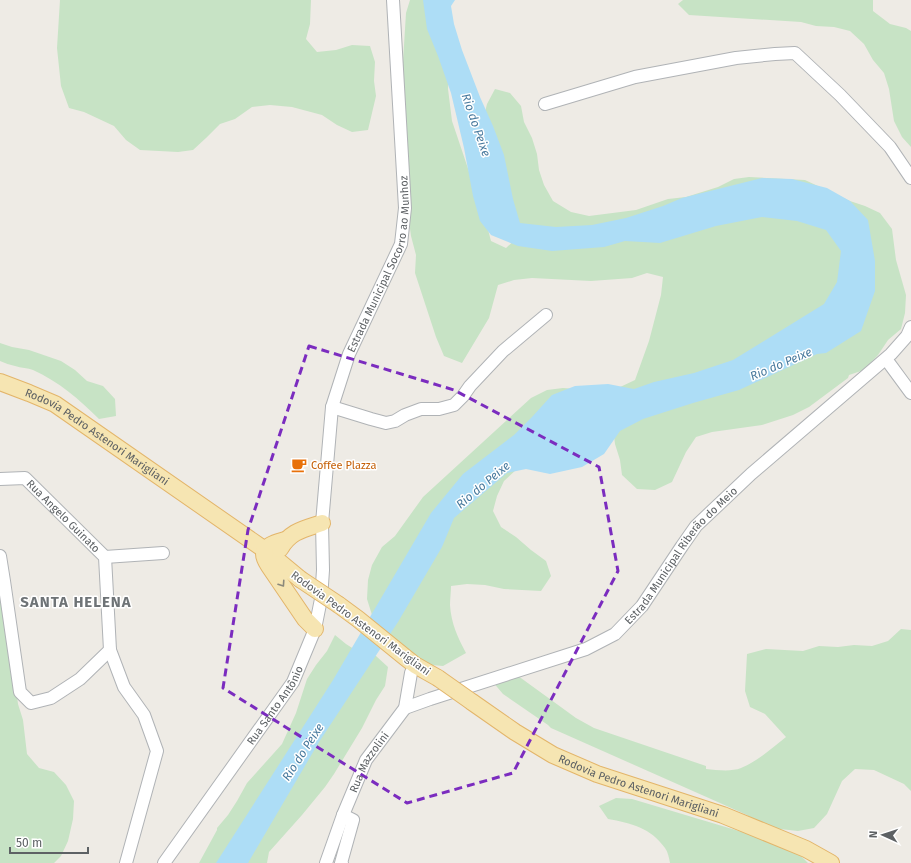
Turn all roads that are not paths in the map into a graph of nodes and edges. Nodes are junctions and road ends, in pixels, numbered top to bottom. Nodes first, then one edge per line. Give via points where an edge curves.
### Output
1 (393, 0) edge
2 (546, 104) dead end
3 (911, 178) edge
4 (546, 315) dead end
5 (911, 328) edge
6 (886, 359) junction
7 (0, 382) edge
8 (911, 394) edge
9 (332, 407) junction
10 (0, 479) edge
11 (322, 524) junction
12 (163, 553) dead end
13 (270, 555) junction
14 (0, 556) edge
15 (105, 557) junction
16 (315, 629) junction
17 (110, 650) junction
18 (410, 662) junction
19 (405, 708) junction
20 (343, 815) junction
21 (126, 863) edge
22 (164, 863) edge
23 (326, 863) edge
24 (342, 863) edge
25 (831, 863) edge

1 - 9 street, Estrada Municipal Socorro ao Munhoz via 405,208 401,244 349,354
2 - 3 street via 635,77 736,58 795,53 890,147
4 - 9 street via 503,351 454,405 439,409 421,409 386,423
5 - 6 street, Estrada Municipal Riberão do Meio
6 - 8 street
6 - 19 street, Estrada Municipal Riberão do Meio via 752,474 696,526 642,606 614,634 586,649
7 - 13 main road, Rodovia Pedro Astenori Marigliani via 55,404
9 - 11 street, Estrada Municipal Socorro ao Munhoz
10 - 15 street, Rua Angelo Guinato via 25,478
11 - 13 main road via 300,530
11 - 16 street, Rua Santo Antônio via 323,570
12 - 15 street
13 -> 16 main road via 264,554 269,566 305,619
13 - 18 main road, Rodovia Pedro Astenori Marigliani, bridge via 358,619
14 - 17 street via 20,692 31,703 51,698 80,679
15 - 17 street, Rua Angelo Guinato
16 - 22 street, Rua Santo Antônio via 293,682
17 - 21 street, Rua Angelo Guinato via 124,687 144,715 157,751
18 - 19 street, Rua Mazzolini via 411,673
18 - 25 main road, Rodovia Pedro Astenori Marigliani, bridge via 553,755 597,774 723,815 806,849
19 - 20 street, Rua Mazzolini via 366,760
20 - 23 street, Rua Mazzolini
20 - 24 street via 353,820

